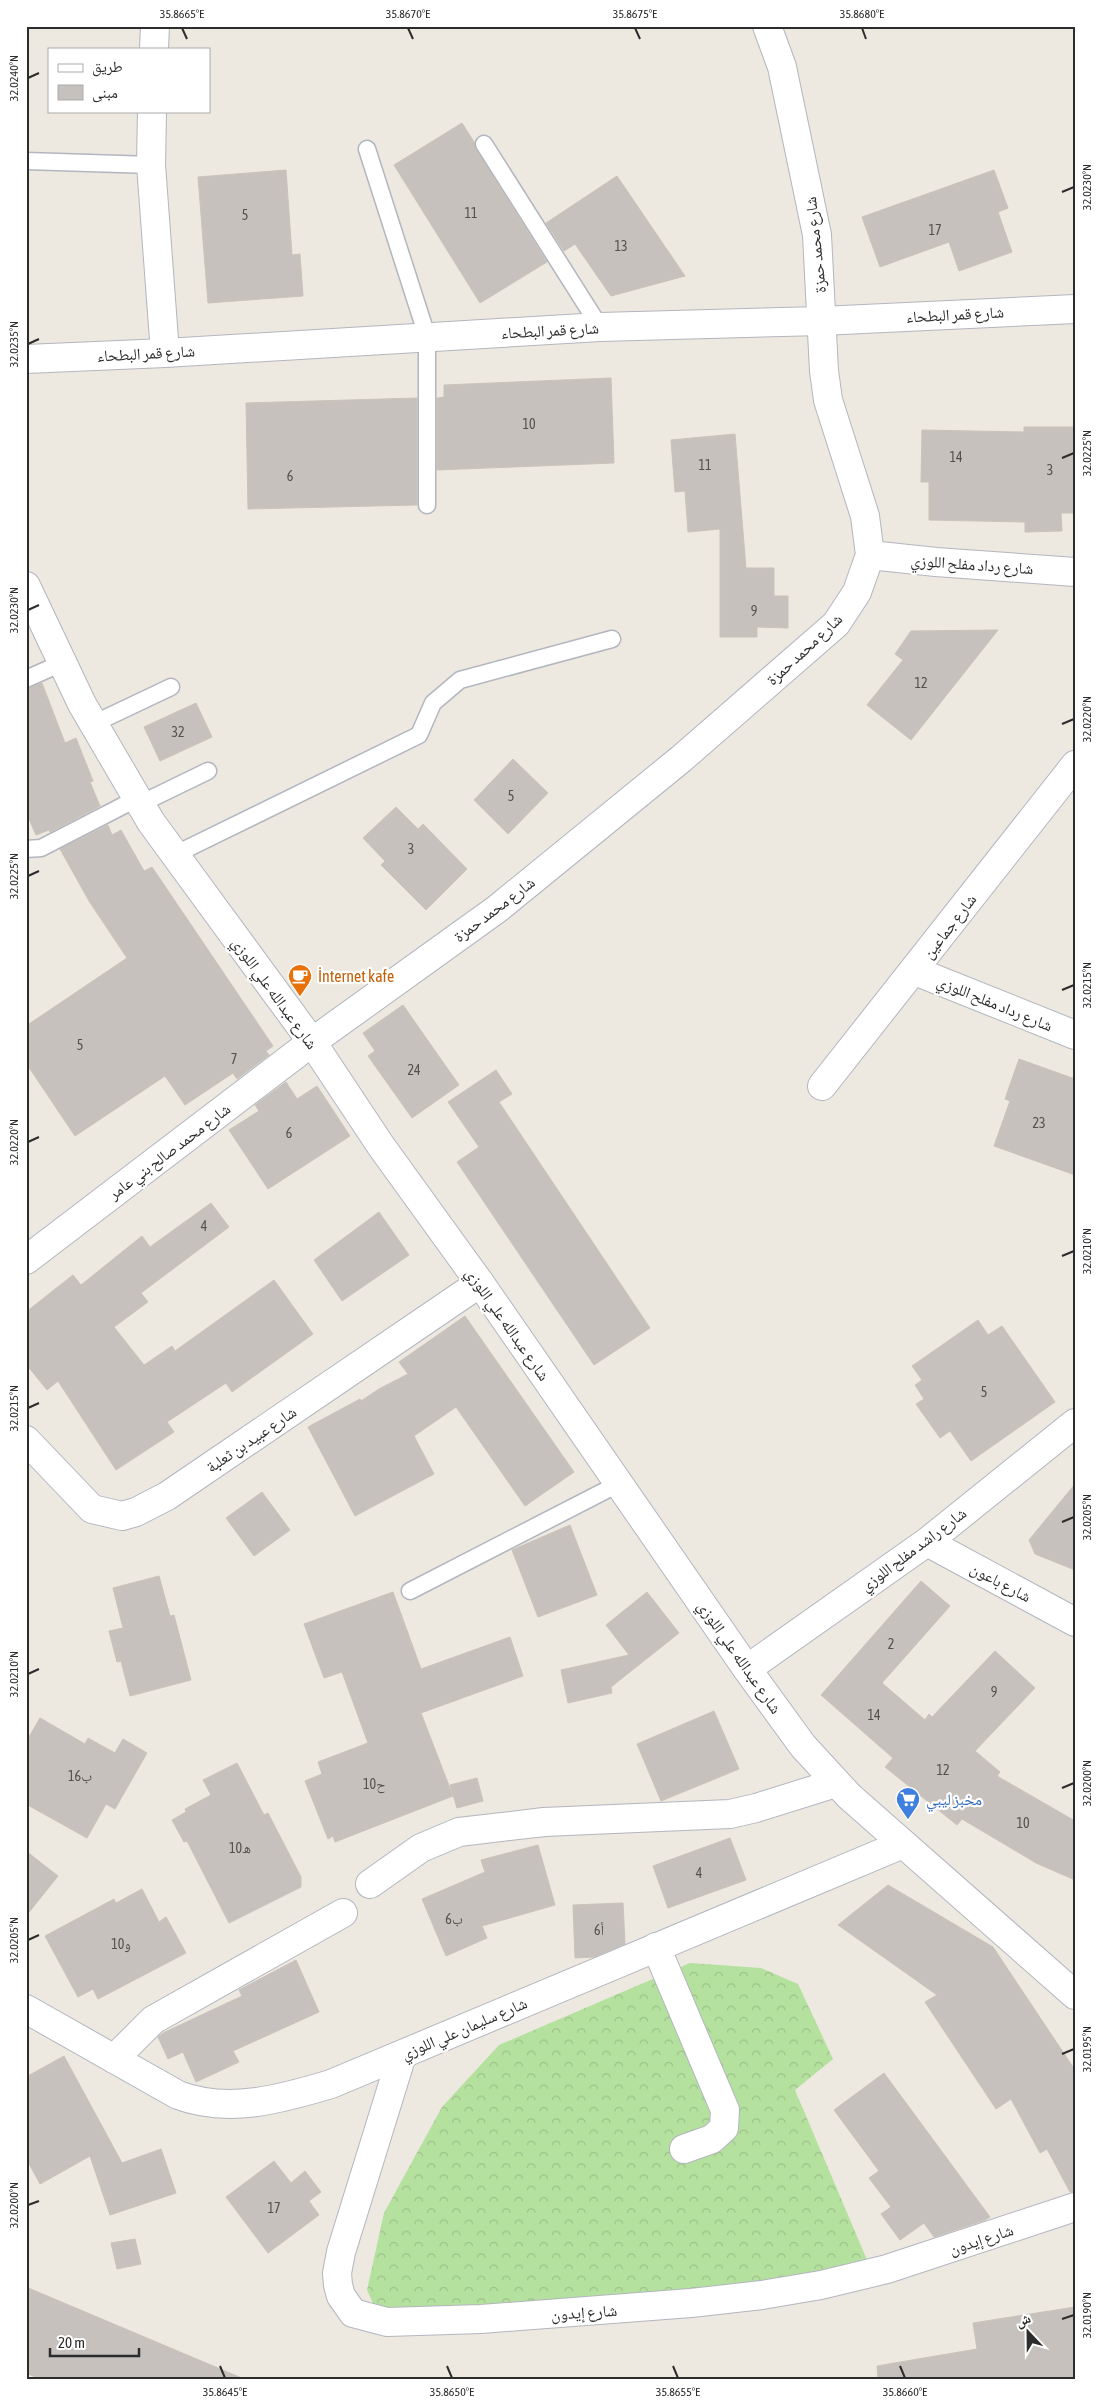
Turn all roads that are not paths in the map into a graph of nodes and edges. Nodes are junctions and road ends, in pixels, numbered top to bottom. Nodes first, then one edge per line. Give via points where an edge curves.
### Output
1 (155, 26) edge
2 (766, 26) edge
3 (154, 48) edge
4 (152, 112) edge
5 (484, 144) dead end
6 (367, 149) dead end
7 (26, 161) edge
8 (151, 166) junction
9 (1075, 309) edge
10 (821, 320) junction
11 (600, 327) junction
12 (427, 336) junction
13 (165, 353) junction
14 (26, 359) edge
15 (427, 505) dead end
16 (870, 555) junction
17 (1075, 572) edge
18 (26, 586) edge
19 (612, 639) dead end
20 (62, 663) junction
21 (26, 679) edge
22 (171, 688) dead end
23 (93, 724) junction
24 (1075, 765) edge
25 (208, 771) dead end
26 (138, 802) junction
27 (26, 849) edge
28 (174, 855) junction
29 (914, 971) junction
30 (1075, 1036) edge
31 (312, 1042) junction
32 (822, 1086) dead end
33 (26, 1260) edge
34 (480, 1283) junction
35 (1075, 1423) edge
36 (26, 1440) edge
37 (620, 1483) junction
38 (927, 1542) junction
39 (410, 1591) dead end
40 (1075, 1622) edge
41 (747, 1669) junction
42 (836, 1783) junction
43 (903, 1844) junction
44 (370, 1884) dead end
45 (343, 1913) dead end
46 (656, 1947) junction
47 (1075, 1995) edge
48 (31, 2018) edge
49 (402, 2055) junction
50 (114, 2059) junction
51 (684, 2149) dead end
52 (1075, 2207) edge

1 - 3 street
2 - 10 street, شارع محمد حمزة via 782,67 806,176 817,235
4 - 8 street
5 - 11 lane
6 - 12 lane
7 - 8 lane
8 - 13 street
9 - 10 street, شارع قمر البطحاء
10 - 11 street, شارع قمر البطحاء
10 - 16 street, شارع محمد حمزة via 828,400 865,516
11 - 12 street, شارع قمر البطحاء
12 - 13 street, شارع قمر البطحاء
12 - 15 lane
13 - 14 street, شارع قمر البطحاء
16 - 17 street, شارع رداد مفلح اللوزي
16 - 31 street, شارع محمد حمزة via 857,592 836,624 682,760 497,909
18 - 20 street, شارع عبدالله علي اللوزي
19 - 28 lane via 460,680 433,703 419,735
20 - 21 lane
20 - 23 street, شارع عبدالله علي اللوزي
22 - 23 lane
23 - 26 street, شارع عبدالله علي اللوزي
24 - 29 street, شارع جماعين
25 - 26 lane
26 - 27 lane via 41,848
26 - 28 street, شارع عبدالله علي اللوزي
28 - 31 street, شارع عبدالله علي اللوزي
29 - 30 street, شارع رداد مفلح اللوزي
29 - 32 street, شارع جماعين
31 - 33 street, شارع محمد صالح بني عامر
31 - 34 street, شارع عبدالله علي اللوزي via 381,1146
34 - 36 street, شارع عبيد بن ثعلبة via 167,1496 136,1512 122,1516 92,1509
34 - 37 street, شارع عبدالله علي اللوزي
35 - 38 street, شارع راشد مفلح اللوزي
37 - 39 lane
37 - 41 street, شارع عبدالله علي اللوزي
38 - 40 street, شارع باعون
38 - 41 street, شارع راشد مفلح اللوزي
41 - 42 street, شارع عبدالله علي اللوزي via 803,1746
42 - 43 street, شارع عبدالله علي اللوزي
42 - 44 street via 730,1814 544,1822 459,1832 421,1848
43 - 46 street, شارع سليمان علي اللوزي
43 - 47 street, شارع عبدالله علي اللوزي
45 - 50 street via 153,2020
46 - 49 street, شارع سليمان علي اللوزي
46 - 51 street via 725,2110 724,2128 712,2139
48 - 50 street, شارع سليمان علي اللوزي
49 - 50 street, شارع سليمان علي اللوزي via 331,2084 288,2097 228,2105 206,2104 178,2095
49 - 52 street, شارع إيدون via 337,2274 341,2296 347,2306 363,2317 387,2322 472,2320 762,2296 821,2286 887,2269

